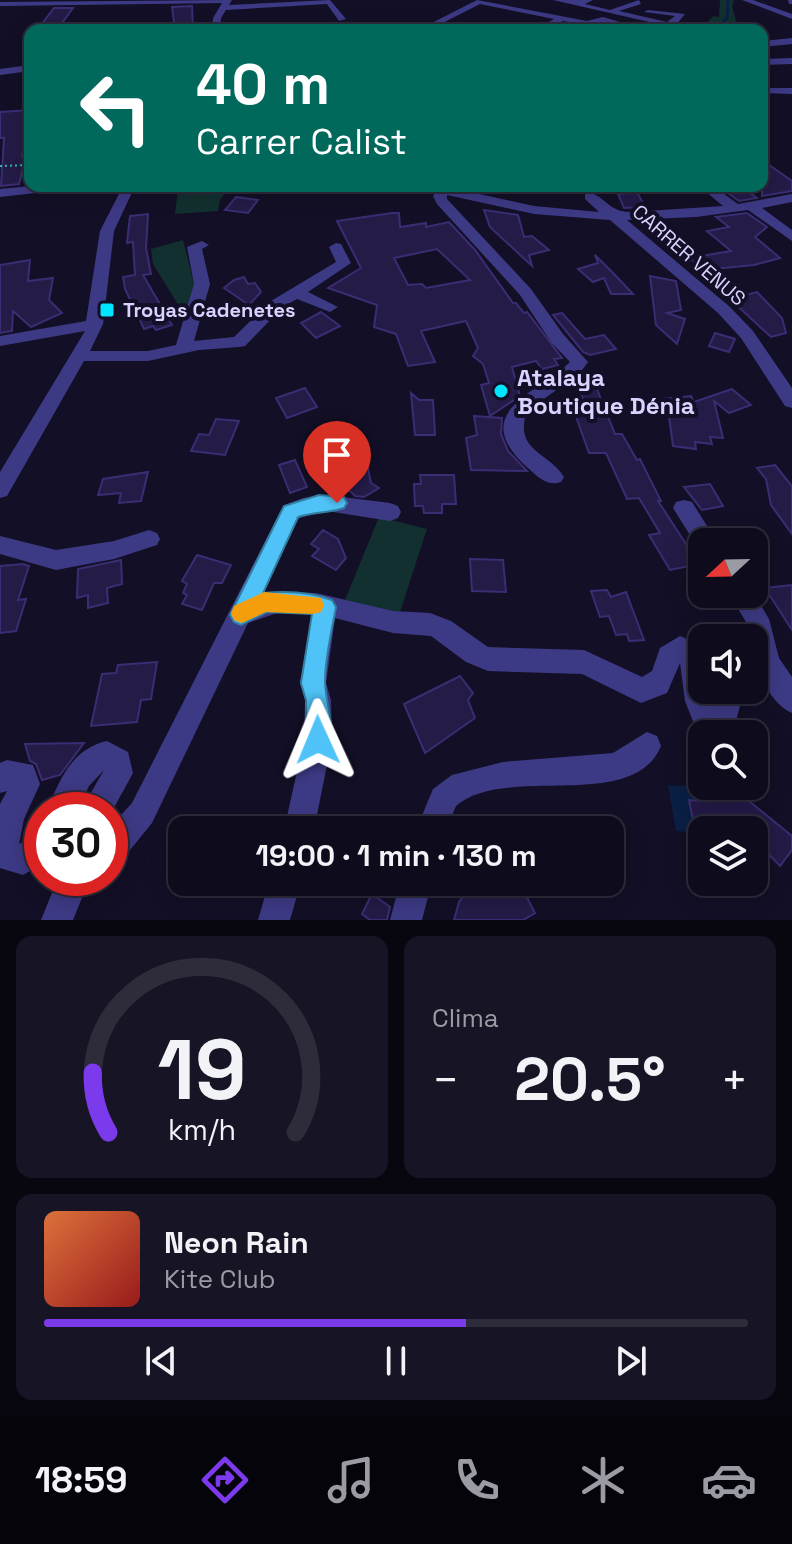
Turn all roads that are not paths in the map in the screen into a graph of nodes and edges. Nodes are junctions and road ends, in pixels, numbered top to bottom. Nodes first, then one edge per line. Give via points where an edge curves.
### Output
1 (557, 0) edge
2 (589, 0) edge
3 (746, 0) edge
4 (481, 1) edge
5 (638, 2) edge
6 (792, 2) edge
7 (226, 3) edge
8 (0, 4) edge
9 (576, 4) junction
10 (776, 11) junction
11 (610, 12) junction
12 (648, 12) dead end
13 (792, 17) edge
14 (562, 18) junction
15 (342, 19) dead end
16 (621, 23) dead end
17 (218, 24) edge
18 (434, 24) edge
19 (551, 24) edge
20 (792, 41) edge
21 (768, 43) edge
22 (792, 61) edge
23 (768, 62) edge
24 (24, 69) edge
25 (0, 72) edge
26 (768, 91) edge
27 (792, 91) edge
28 (24, 190) edge
29 (126, 192) edge
30 (442, 192) edge
31 (453, 192) edge
32 (713, 192) edge
33 (0, 193) edge
34 (590, 196) dead end
35 (786, 199) edge
36 (751, 206) junction
37 (735, 208) junction
38 (614, 217) junction
39 (792, 237) edge
40 (202, 245) dead end
41 (336, 247) dead end
42 (297, 293) junction
43 (330, 307) dead end
44 (95, 324) junction
45 (0, 341) edge
46 (183, 348) junction
47 (81, 356) junction
48 (792, 402) edge
49 (554, 477) dead end
50 (0, 490) edge
51 (684, 508) dead end
52 (390, 512) dead end
53 (697, 528) edge
54 (149, 539) dead end
55 (0, 545) edge
56 (325, 607) junction
57 (241, 615) junction
58 (688, 651) edge
59 (768, 663) edge
60 (792, 700) edge
61 (698, 704) edge
62 (728, 704) edge
63 (647, 746) dead end
64 (0, 779) edge
65 (71, 792) edge
66 (107, 792) edge
67 (302, 816) edge
68 (436, 816) edge
69 (128, 829) edge
70 (24, 859) edge
71 (67, 896) edge
72 (281, 896) edge
73 (412, 896) edge
74 (57, 920) edge
75 (274, 920) edge
76 (406, 920) edge

1 - 9 street
2 - 9 street
3 - 10 street
4 - 14 street
4 - 18 street
5 - 11 street
6 - 10 street
7 - 8 street
7 - 15 street via 329,2
7 - 17 street
9 - 11 street
10 - 13 street
11 - 12 street via 667,24 681,14
14 - 16 street
14 - 19 street
20 - 21 street
22 - 23 street
24 - 25 street
26 - 27 street
28 - 33 street
29 - 44 street via 107,231
30 - 49 street via 442,201 526,292 579,362 519,408 514,418 524,453
31 - 38 street via 532,210
32 - 37 street
34 - 38 street, CARRER VENUS
35 - 36 street
36 - 37 street
36 - 39 street
37 - 38 street
38 - 48 street, CARRER VENUS via 724,310
40 - 46 street via 194,247 202,284
41 - 42 street via 344,263
42 - 43 street
42 - 46 street via 277,304 239,342
44 - 45 street
44 - 47 street
46 - 47 street via 148,356
47 - 50 street
51 - 53 street
52 - 57 street via 319,503 291,512
54 - 55 street via 56,560
56 - 57 street via 264,602
56 - 58 street via 441,628 474,655 488,659 584,662 641,690 662,681 669,656 680,648
56 - 67 street via 313,683 318,740
57 - 69 street via 142,813
59 - 60 street
61 - 62 street via 713,721 725,715
63 - 68 street via 613,767 471,780 449,792
64 - 70 street via 14,773 23,775 26,784 2,841 5,855
65 - 66 street via 92,759 107,755 118,762 119,773
71 - 74 street
72 - 75 street
73 - 76 street

